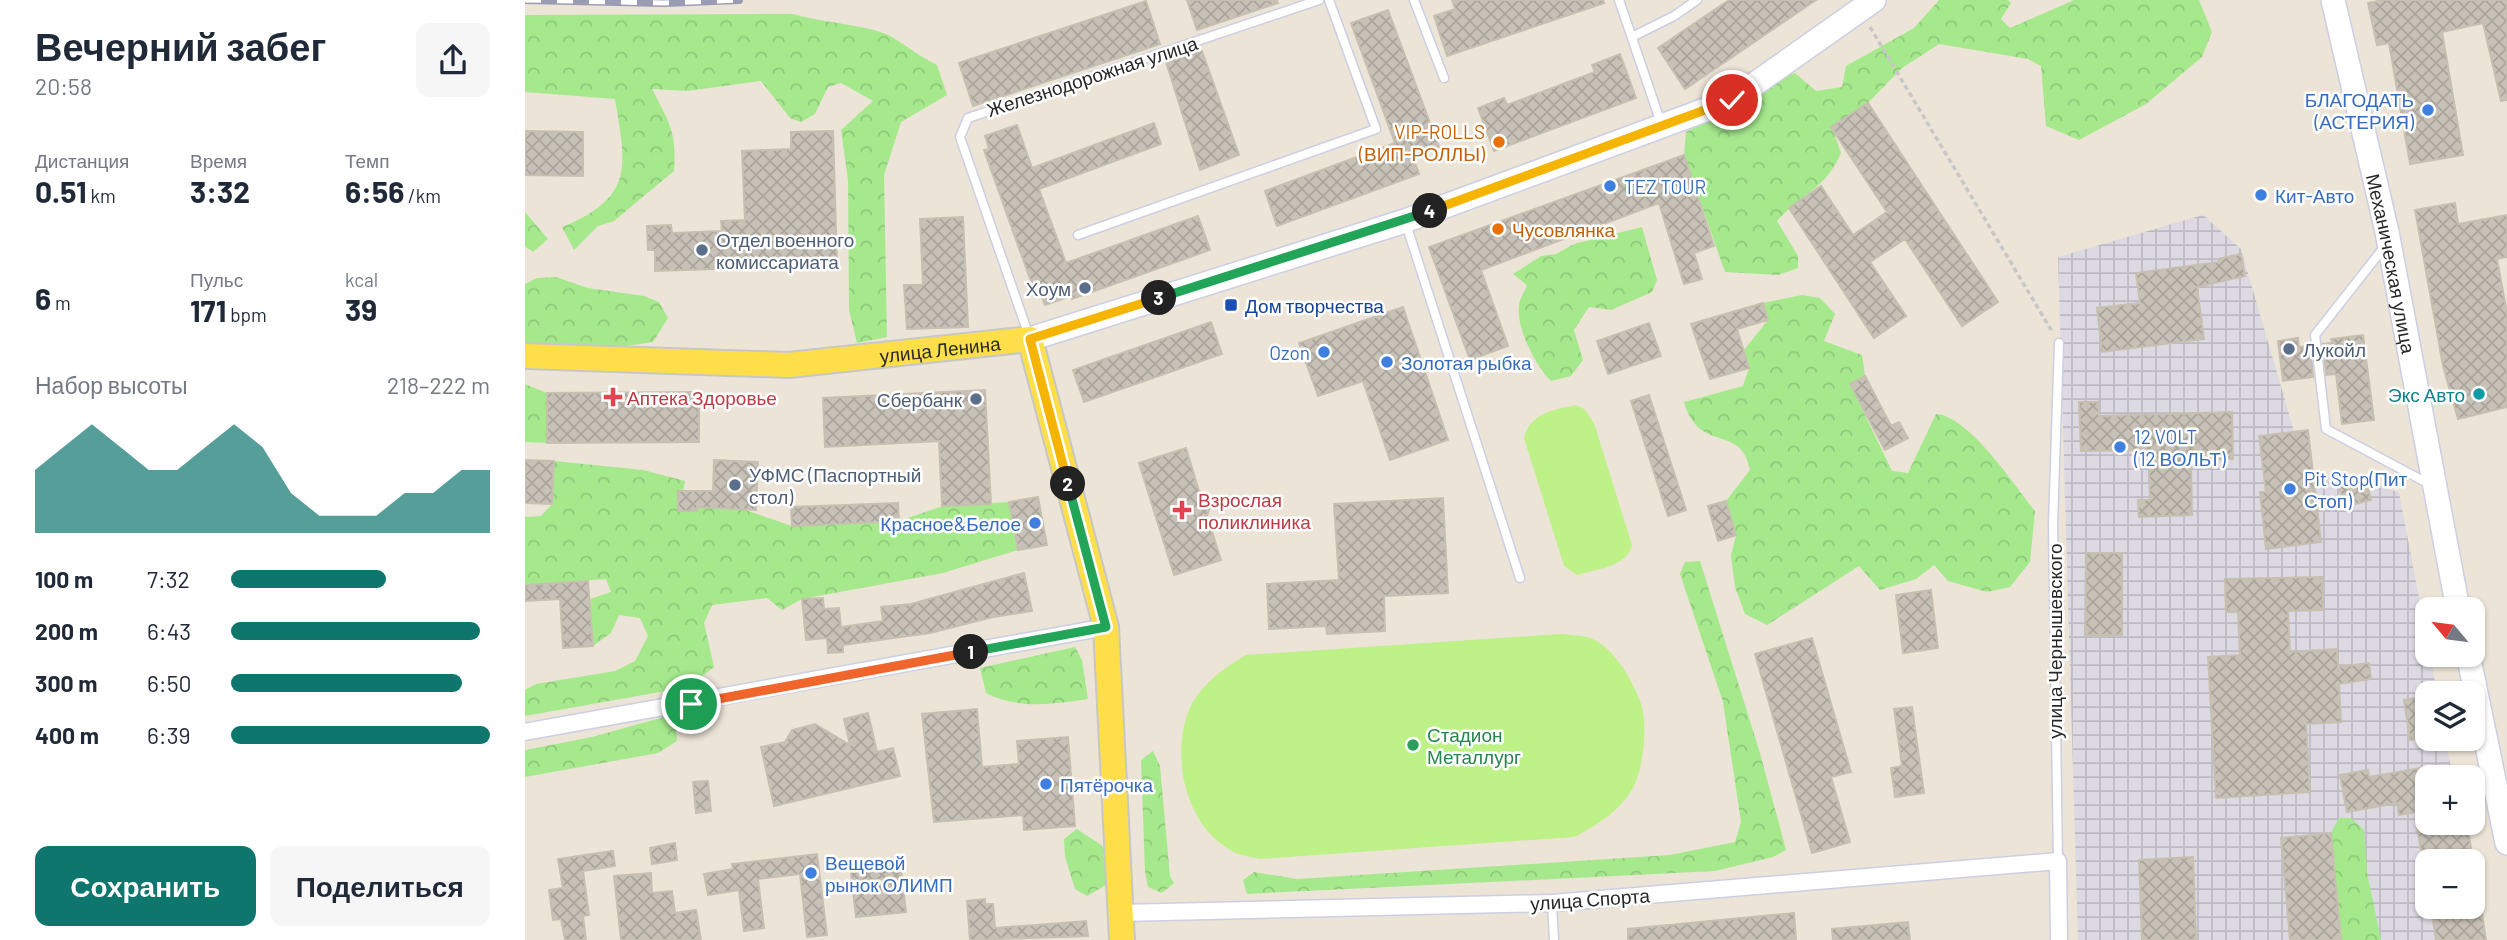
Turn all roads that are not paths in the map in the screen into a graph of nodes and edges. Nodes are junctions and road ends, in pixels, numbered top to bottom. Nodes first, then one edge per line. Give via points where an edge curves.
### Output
1 (1319, 0) edge
2 (1329, 0) edge
3 (1414, 0) edge
4 (1619, 0) edge
5 (1697, 0) edge
6 (2333, 0) edge
7 (1867, 5) edge
8 (1632, 37) junction
9 (1444, 78) dead end
10 (1661, 126) junction
11 (1405, 221) junction
12 (1078, 235) dead end
13 (2389, 241) junction
14 (1030, 339) junction
15 (2059, 343) road end
16 (525, 356) edge
17 (2433, 485) junction
18 (1520, 578) dead end
19 (2456, 597) edge
20 (1106, 627) junction
21 (2470, 667) edge
22 (525, 732) edge
23 (2507, 844) edge
24 (2058, 861) junction
25 (1552, 903) junction
26 (1121, 913) junction
27 (1122, 940) edge
28 (1554, 940) edge
29 (2059, 940) edge

1 - 14 lane, Железнодорожная улица via 968,118 960,137
2 - 12 lane via 1376,129
3 - 9 lane
4 - 8 lane
5 - 8 lane
6 - 13 main road, Механическая улица
7 - 10 main road, улица Ленина via 1732,100
8 - 10 lane
10 - 11 main road, улица Ленина
11 - 14 main road, улица Ленина
11 - 18 lane
13 - 17 main road, Механическая улица
13 - 17 lane via 2315,335 2326,429
14 - 16 main road, улица Ленина via 789,365
14 - 20 main road
15 - 24 lane, улица Чернышевского via 2053,524
17 - 19 main road, Механическая улица
20 - 22 street
20 - 26 main road
21 - 23 main road
24 - 25 street, улица Спорта
24 - 29 street, улица Чернышевского
25 - 26 street, улица Спорта
25 - 28 lane
26 - 27 main road

